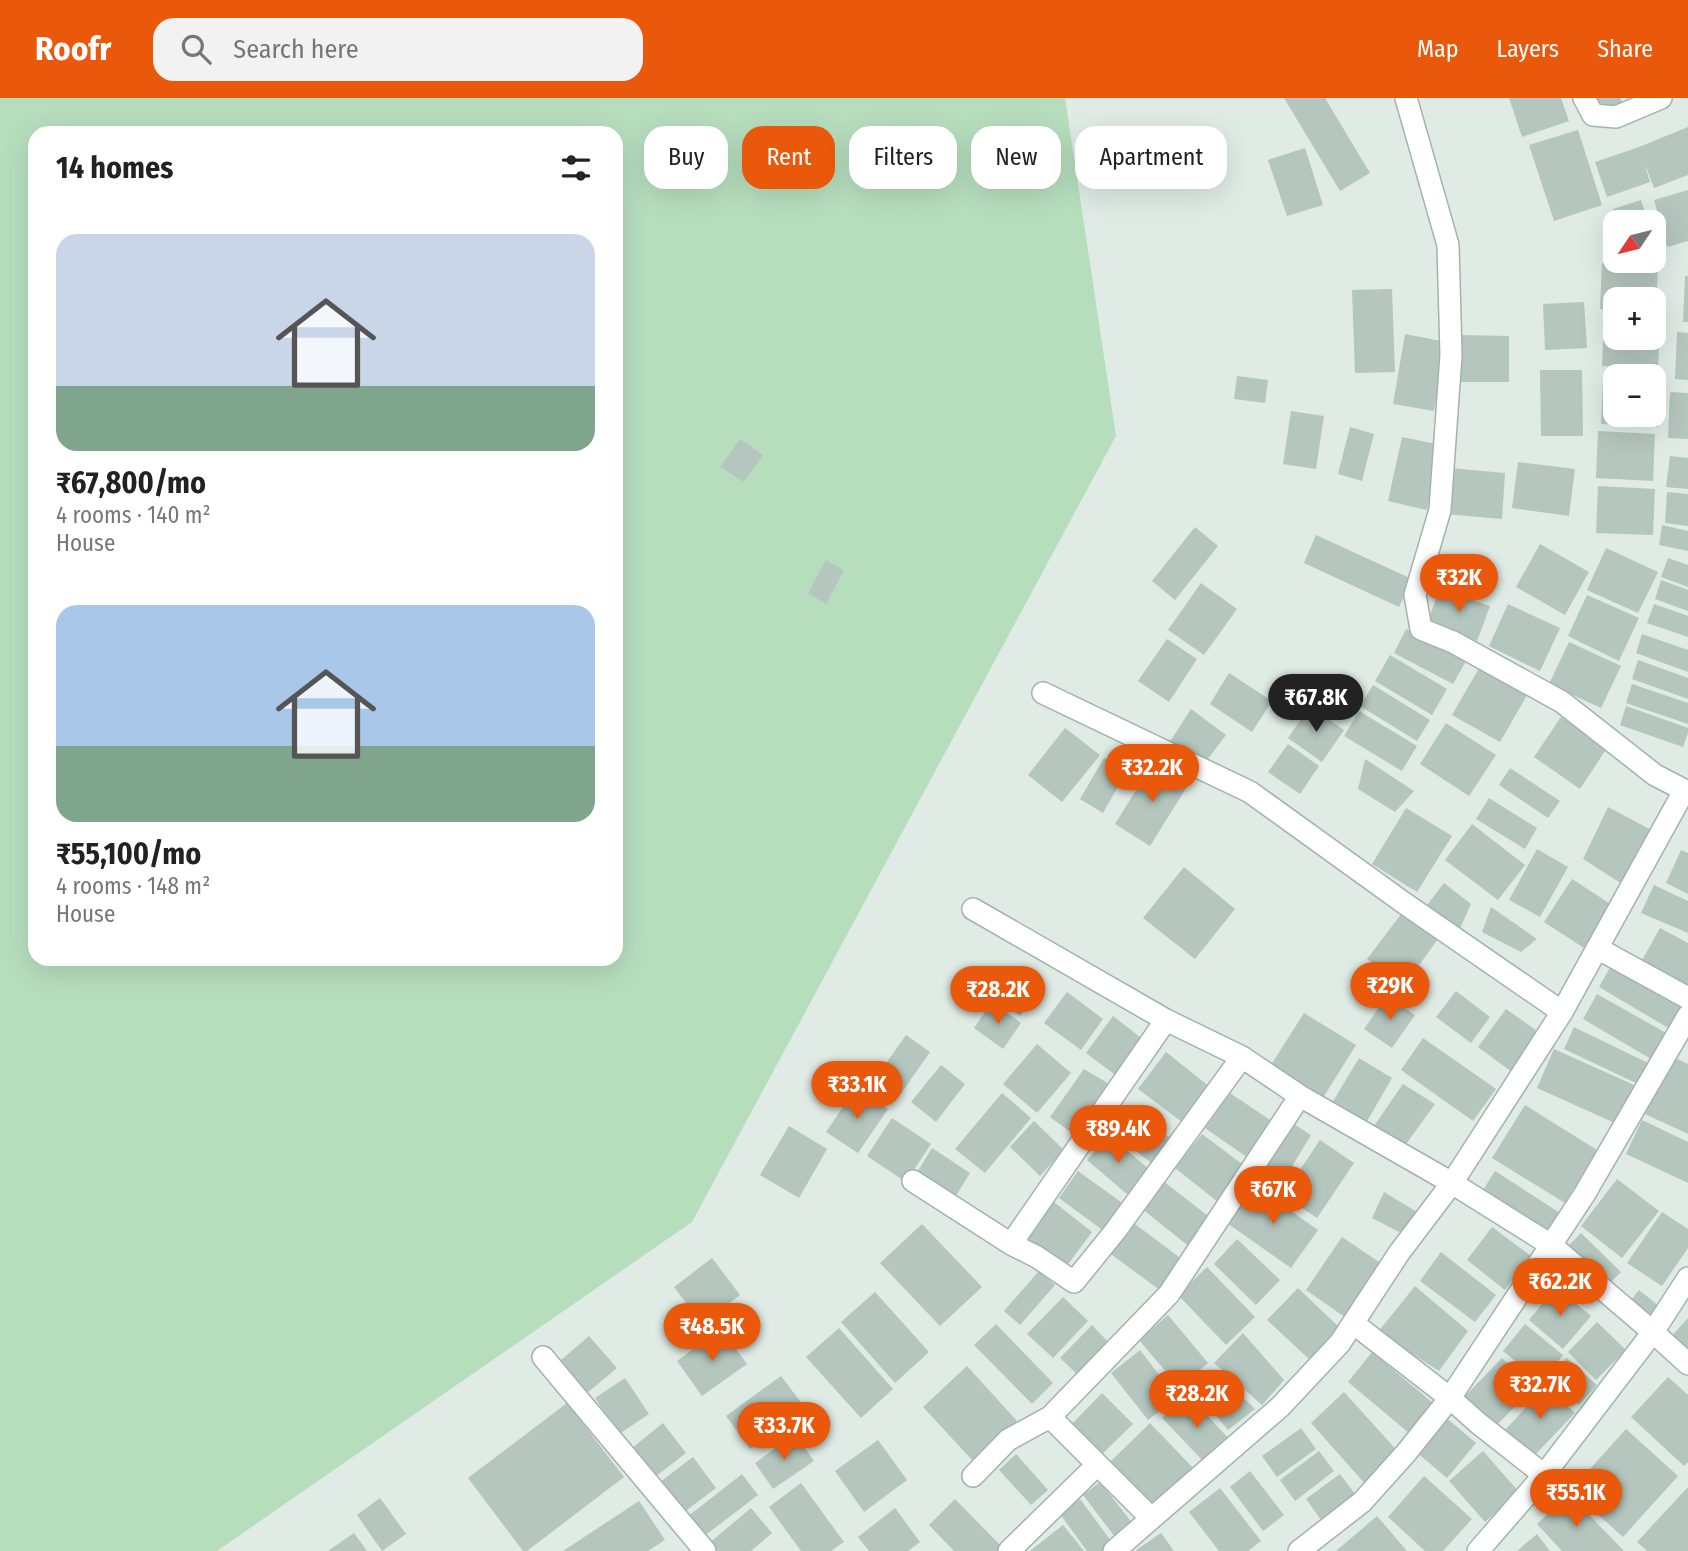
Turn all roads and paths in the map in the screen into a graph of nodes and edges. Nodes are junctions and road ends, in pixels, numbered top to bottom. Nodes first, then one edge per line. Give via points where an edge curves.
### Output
1 (1406, 98) edge
2 (1584, 98) edge
3 (1661, 98) edge
4 (1043, 693) dead end
5 (1686, 791) edge
6 (973, 909) dead end
7 (1597, 948) junction
8 (1688, 998) edge
9 (1562, 1012) junction
10 (1688, 1016) edge
11 (1166, 1020) junction
12 (1242, 1057) junction
13 (1300, 1096) junction
14 (913, 1181) dead end
15 (1452, 1183) junction
16 (1011, 1244) junction
17 (1551, 1245) junction
18 (1688, 1278) edge
19 (1353, 1323) junction
20 (1653, 1332) junction
21 (543, 1356) dead end
22 (1688, 1364) edge
23 (1450, 1398) junction
24 (1050, 1417) junction
25 (1097, 1465) junction
26 (1544, 1475) junction
27 (973, 1476) dead end
28 (1152, 1518) junction
29 (1481, 1550) edge
30 (705, 1551) edge
31 (1009, 1551) edge
32 (1114, 1551) edge
33 (1299, 1551) edge

1 - 5 street via 1448,245 1451,355 1440,510 1415,595 1421,629 1562,702 1655,775
2 - 3 street via 1593,114 1616,117
4 - 9 street via 1250,792
5 - 7 street
6 - 11 street
7 - 8 street
7 - 9 street
9 - 15 street
10 - 17 street
11 - 12 street
11 - 16 street
12 - 13 street
12 - 16 street via 1074,1282
13 - 15 street
13 - 24 street via 1169,1294
14 - 16 street
15 - 17 street
15 - 19 street
17 - 20 street
17 - 23 street
18 - 20 street
19 - 23 street
19 - 28 street via 1280,1407
20 - 22 street
20 - 26 street
21 - 30 street
23 - 26 street
23 - 33 street via 1362,1502
24 - 25 street
24 - 27 street via 1008,1440
25 - 28 street
25 - 31 street
26 - 29 street
28 - 32 street

